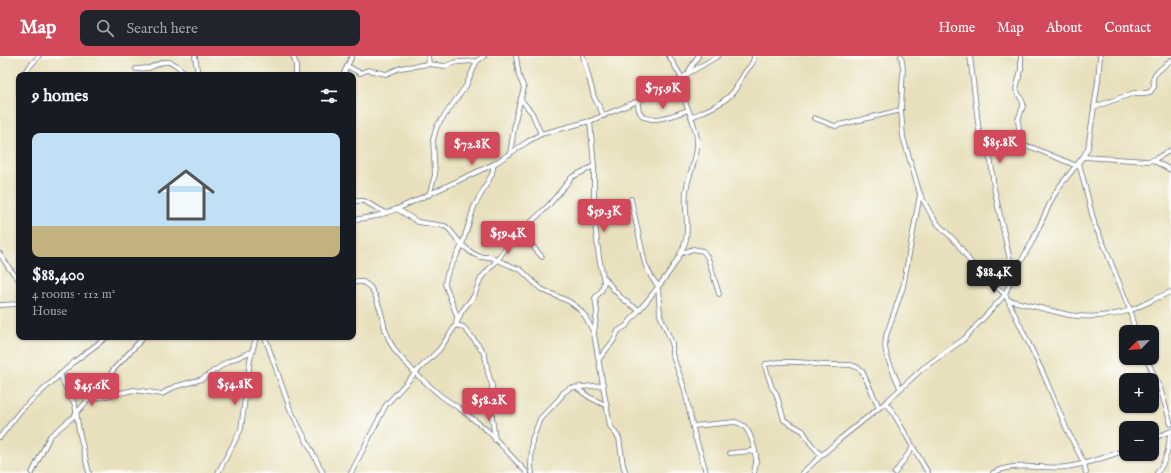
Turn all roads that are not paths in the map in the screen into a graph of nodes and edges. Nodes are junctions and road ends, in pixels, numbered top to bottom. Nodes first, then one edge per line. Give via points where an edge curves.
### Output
1 (39, 56) edge
2 (195, 56) edge
3 (293, 56) edge
4 (352, 56) edge
5 (428, 56) edge
6 (484, 56) edge
7 (516, 56) edge
8 (583, 56) edge
9 (669, 56) edge
10 (698, 56) edge
11 (718, 56) edge
12 (754, 56) edge
13 (901, 56) edge
14 (970, 56) edge
15 (1021, 56) edge
16 (1100, 56) edge
17 (1171, 60) edge
18 (477, 61) junction
19 (429, 64) junction
20 (347, 66) junction
21 (136, 69) dead end
22 (25, 72) edge
23 (185, 72) edge
24 (198, 72) edge
25 (296, 72) edge
26 (344, 72) edge
27 (689, 73) junction
28 (680, 79) junction
29 (521, 98) junction
30 (638, 100) junction
31 (1094, 107) junction
32 (688, 110) junction
33 (901, 110) junction
34 (604, 116) junction
35 (692, 117) junction
36 (814, 118) dead end
37 (590, 121) junction
38 (541, 134) junction
39 (983, 142) junction
40 (1021, 146) junction
41 (1171, 150) edge
42 (510, 154) junction
43 (1083, 157) junction
44 (1152, 160) junction
45 (494, 164) junction
46 (1078, 164) junction
47 (594, 166) junction
48 (1171, 170) edge
49 (429, 194) junction
50 (920, 194) junction
51 (631, 199) dead end
52 (356, 201) edge
53 (397, 209) junction
54 (386, 213) junction
55 (356, 219) edge
56 (523, 235) junction
57 (462, 245) junction
58 (0, 254) edge
59 (680, 254) junction
60 (542, 257) dead end
61 (498, 260) junction
62 (1014, 274) junction
63 (604, 276) junction
64 (16, 277) edge
65 (356, 282) edge
66 (658, 286) junction
67 (1171, 292) edge
68 (719, 294) dead end
69 (1005, 294) junction
70 (1008, 300) junction
71 (16, 304) edge
72 (0, 305) edge
73 (639, 310) junction
74 (1130, 310) junction
75 (456, 325) junction
76 (1133, 325) edge
77 (594, 334) junction
78 (103, 340) edge
79 (141, 340) edge
80 (255, 340) edge
81 (266, 340) edge
82 (253, 351) junction
83 (599, 359) junction
84 (1149, 365) edge
85 (415, 373) junction
86 (60, 374) junction
87 (604, 384) junction
88 (577, 388) junction
89 (900, 388) junction
90 (87, 400) junction
91 (885, 403) junction
92 (607, 406) junction
93 (879, 407) junction
94 (76, 413) junction
95 (1171, 424) edge
96 (693, 426) junction
97 (1170, 431) edge
98 (1159, 436) edge
99 (0, 437) edge
100 (495, 440) junction
101 (913, 447) junction
102 (1119, 452) edge
103 (730, 453) dead end
104 (756, 454) junction
105 (821, 455) junction
106 (1084, 463) junction
107 (897, 472) edge
108 (32, 473) edge
109 (89, 473) edge
110 (218, 473) edge
111 (323, 473) edge
112 (351, 473) edge
113 (527, 473) edge
114 (532, 473) edge
115 (626, 473) edge
116 (706, 473) edge
117 (754, 473) edge
118 (802, 473) edge
119 (928, 473) edge
120 (993, 473) edge
121 (1086, 473) edge
122 (1157, 473) edge

1 - 22 street
2 - 24 street
3 - 25 street
4 - 20 street
5 - 19 street
6 - 18 street
7 - 29 street via 524,88
8 - 34 street via 594,97
9 - 28 street
10 - 27 street
11 - 27 street
12 - 35 street via 752,65 726,99
13 - 33 street
14 - 39 street
15 - 40 street via 1021,70 1016,89 1023,103 1018,120
16 - 31 street
17 - 31 street via 1155,74 1154,87 1150,92 1134,93
18 - 19 street via 457,62 445,66
18 - 49 street via 466,86 437,126 433,140 435,175
19 - 20 street via 400,68 386,74 368,70 360,73
20 - 26 street
21 - 23 street via 147,69 163,62 170,62
27 - 28 street
28 - 30 street
28 - 32 street
29 - 38 street via 532,113
29 - 42 street
30 - 32 street via 638,109 648,119 669,117
30 - 34 street
31 - 43 street via 1088,148
32 - 35 street
33 - 36 street via 835,126
33 - 50 street via 903,140
34 - 37 street
35 - 59 street via 697,148 686,192 687,232
37 - 38 street
37 - 47 street
38 - 42 street
39 - 40 street
39 - 62 street via 991,162 994,188
40 - 46 street via 1031,146
41 - 44 street
42 - 45 street
43 - 44 street
43 - 46 street
44 - 48 street
45 - 49 street
45 - 57 street via 492,174 474,207
46 - 62 street via 1052,199
46 - 74 street via 1094,226
47 - 56 street via 572,177 526,227
47 - 63 street via 594,216 598,257
49 - 53 street
50 - 69 street via 932,216 957,243 976,271
50 - 89 street via 903,287 884,347
51 - 66 street via 645,264
52 - 54 street via 364,201
53 - 54 street
53 - 57 street via 418,222 445,226
54 - 55 street
56 - 60 street
56 - 61 street via 510,242
57 - 61 street via 480,258 490,257
57 - 75 street via 447,274 445,284 457,316
58 - 64 street
59 - 66 street
59 - 68 street via 693,249 703,251 708,258
61 - 75 street via 481,278 474,296 462,311
61 - 77 street via 521,270 541,289 578,308
62 - 69 street
63 - 73 street via 626,303
63 - 77 street via 603,288 595,298 597,311
65 - 85 street via 363,282 370,287 390,342
66 - 73 street
66 - 96 street via 660,315 672,343 672,354 684,387
67 - 74 street
69 - 70 street
69 - 89 street via 968,336
70 - 74 street via 1078,316
70 - 106 street
71 - 72 street
73 - 83 street via 626,326 618,331
74 - 76 street
75 - 85 street via 439,350
75 - 100 street via 467,331 485,356 492,385
77 - 83 street
78 - 86 street
79 - 90 street via 113,370 105,387
80 - 82 street
81 - 111 street via 290,409
82 - 90 street via 227,362 202,378 174,387 162,394 134,390
82 - 110 street via 241,429
83 - 87 street
84 - 95 street via 1160,388
85 - 100 street via 484,428
85 - 112 street via 386,405
86 - 94 street
86 - 99 street via 21,410
87 - 88 street
87 - 92 street
88 - 92 street
88 - 114 street via 567,389 539,422 532,440
89 - 91 street
90 - 94 street
91 - 93 street
91 - 101 street
92 - 115 street via 610,426 620,438
93 - 105 street
93 - 105 street via 858,367 847,364 780,361 766,364 784,420 803,431
94 - 108 street via 50,436
94 - 109 street
96 - 104 street via 741,423 749,431
96 - 116 street
97 - 98 street
97 - 122 street via 1167,456
100 - 113 street
101 - 107 street
101 - 119 street
102 - 106 street
103 - 104 street via 753,451
104 - 117 street
105 - 118 street
106 - 120 street via 1067,467 1013,467
106 - 121 street

